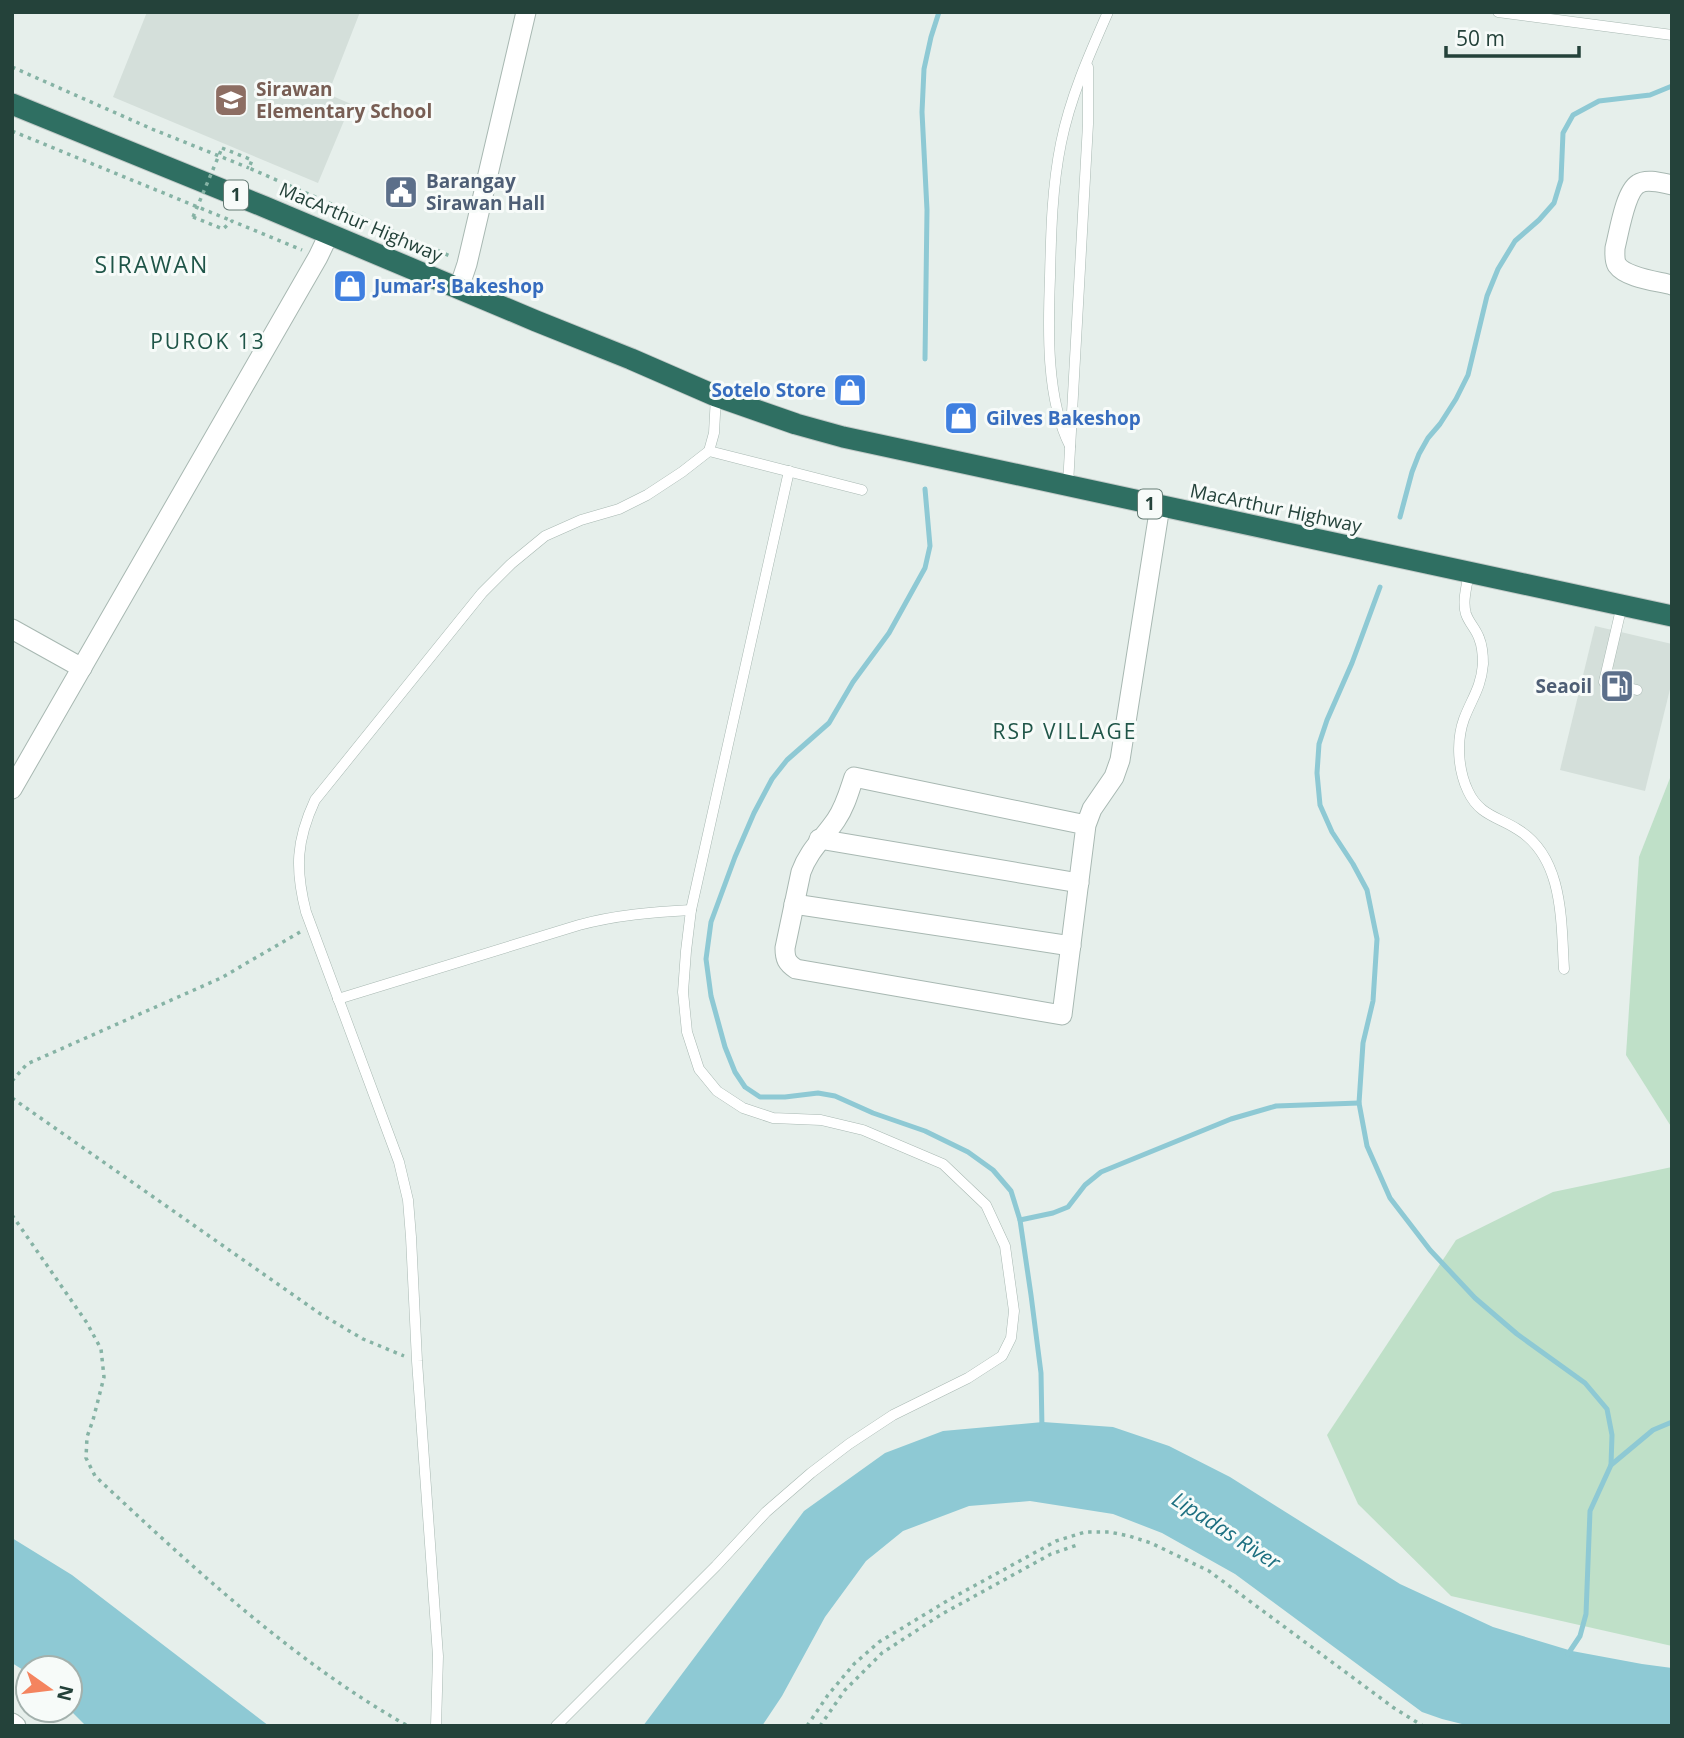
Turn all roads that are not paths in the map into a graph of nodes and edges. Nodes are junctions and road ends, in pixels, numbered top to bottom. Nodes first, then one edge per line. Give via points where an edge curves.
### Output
1 (526, 12) edge
2 (1108, 12) edge
3 (1498, 12) edge
4 (1672, 35) edge
5 (1087, 59) junction
6 (12, 104) edge
7 (1672, 185) edge
8 (329, 234) junction
9 (1672, 285) edge
10 (459, 288) junction
11 (716, 396) junction
12 (1070, 446) junction
13 (709, 451) junction
14 (789, 471) junction
15 (1068, 486) junction
16 (862, 490) dead end
17 (1160, 506) junction
18 (1469, 572) junction
19 (1622, 605) junction
20 (1672, 616) edge
21 (12, 629) edge
22 (82, 668) junction
23 (1637, 690) dead end
24 (12, 789) edge
25 (1086, 825) junction
26 (819, 839) junction
27 (1079, 883) junction
28 (794, 904) junction
29 (691, 910) junction
30 (1070, 946) junction
31 (1564, 969) dead end
32 (338, 999) junction
33 (436, 1726) edge
34 (556, 1726) edge

1 - 10 street
2 - 5 lane
3 - 4 lane
5 - 12 lane via 1088,124
5 - 12 lane via 1061,142 1050,246 1050,354 1060,425
6 - 8 highway, MacArthur Highway / 1
7 - 9 street via 1638,184 1630,194 1614,256 1624,271 1634,276
8 - 10 highway, MacArthur Highway / 1
8 - 22 street
10 - 11 highway, MacArthur Highway / 1
11 - 13 lane
11 - 15 highway, MacArthur Highway / 1 via 831,434
12 - 15 lane
13 - 14 lane
13 - 32 lane via 648,495 545,536 511,564 482,593 315,800 305,822 298,870 310,926
14 - 16 lane
14 - 29 lane
15 - 17 highway, MacArthur Highway / 1
17 - 18 highway, MacArthur Highway / 1
17 - 25 street via 1120,760
18 - 19 highway, MacArthur Highway / 1
18 - 31 lane via 1465,607 1479,637 1483,662 1480,684 1461,732 1461,769 1468,793 1480,809 1537,845 1548,863 1559,895
19 - 20 highway, MacArthur Highway / 1
19 - 23 lane via 1604,682
21 - 22 street
22 - 24 street
25 - 26 street via 854,777 842,811
25 - 27 street
26 - 27 street
26 - 28 street via 805,861
27 - 30 street
28 - 30 street
28 - 30 street via 785,958 796,969 1062,1015
29 - 32 lane via 610,917
29 - 34 lane via 683,992 687,1032 699,1069 717,1091 743,1108 773,1118 821,1119 863,1130 943,1164 986,1205 1005,1246 1014,1311 1011,1338 1002,1356 893,1416 802,1481
32 - 33 lane via 399,1162 408,1200 438,1656

